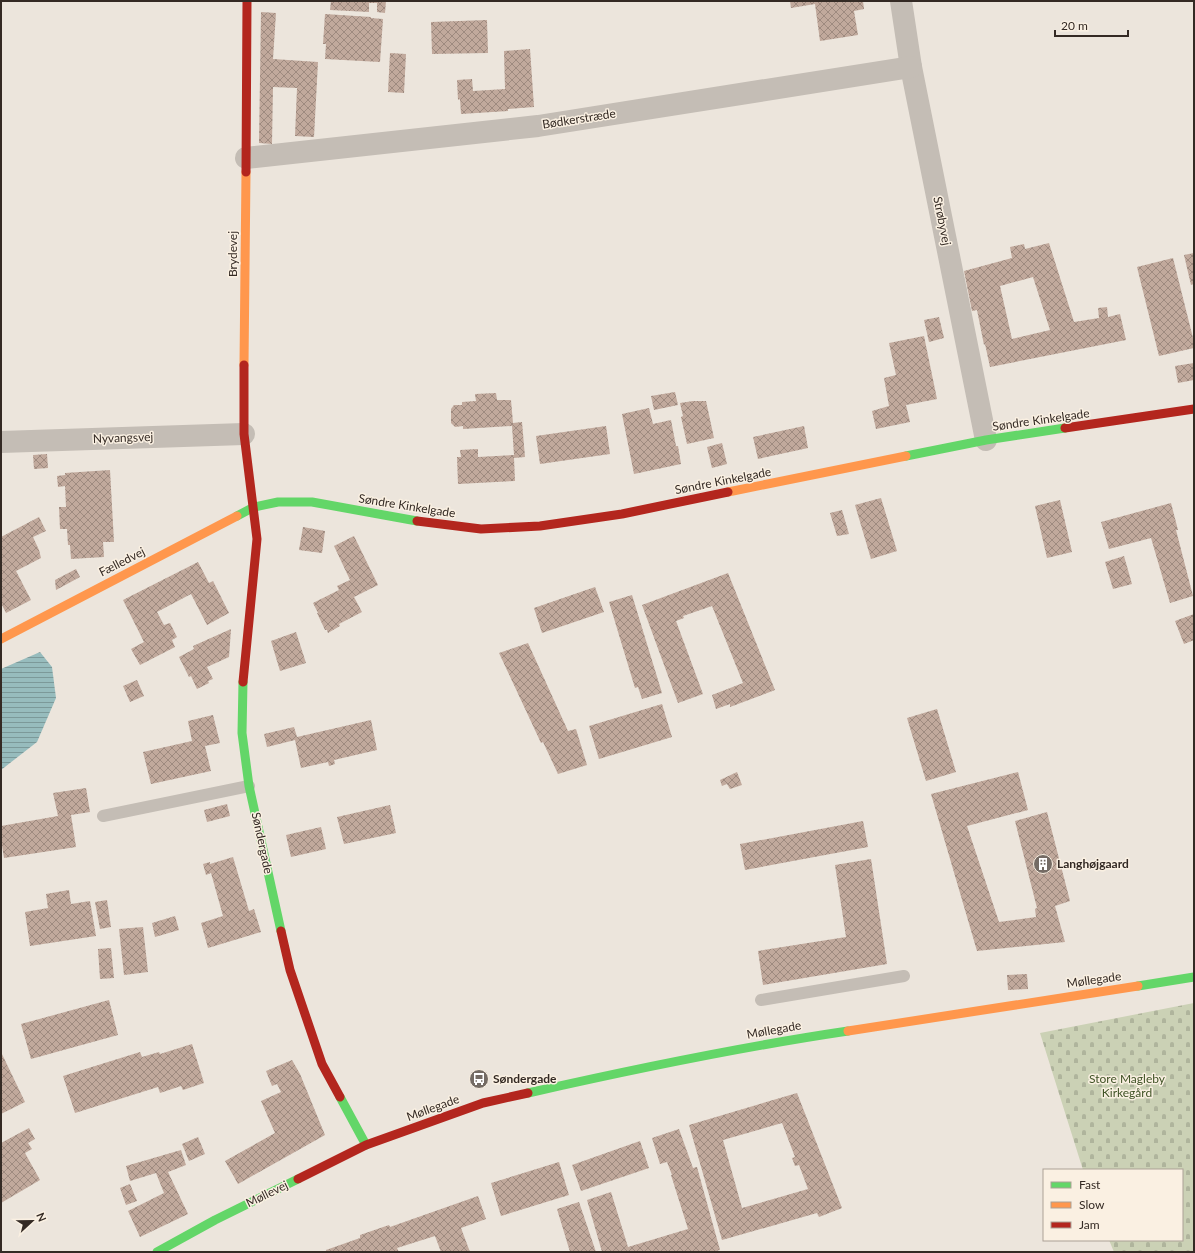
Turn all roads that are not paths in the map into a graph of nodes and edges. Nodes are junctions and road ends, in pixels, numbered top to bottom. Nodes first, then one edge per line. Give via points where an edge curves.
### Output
1 (247, 1) edge
2 (901, 1) edge
3 (911, 67) junction
4 (246, 158) junction
5 (1193, 411) edge
6 (244, 434) junction
7 (986, 440) junction
8 (1, 442) edge
9 (254, 507) junction
10 (1, 639) edge
11 (249, 786) junction
12 (103, 816) dead end
13 (904, 976) dead end
14 (1194, 977) edge
15 (761, 1000) dead end
16 (366, 1145) junction
17 (172, 1248) edge
18 (157, 1252) edge

1 - 4 street, Brydevej
2 - 3 street, Strøbyvej
3 - 4 street, Bødkerstræde via 538,126
3 - 7 street, Strøbyvej
4 - 6 street, Brydevej
5 - 7 street, Søndre Kinkelgade
6 - 8 street, Nyvangsvej
6 - 9 street, Brydevej
7 - 9 street, Søndre Kinkelgade via 622,514 540,526 481,529 440,525 312,502 278,502
9 - 10 street, Fælledvej
9 - 11 street, Søndergade via 257,539 243,683 242,733
11 - 12 lane
11 - 16 street, Søndergade via 290,970 322,1064
13 - 15 lane
14 - 16 street, Møllegade via 768,1043 628,1070 483,1103
16 - 17 street, Møllevej via 215,1220
17 - 18 street, Møllevej

